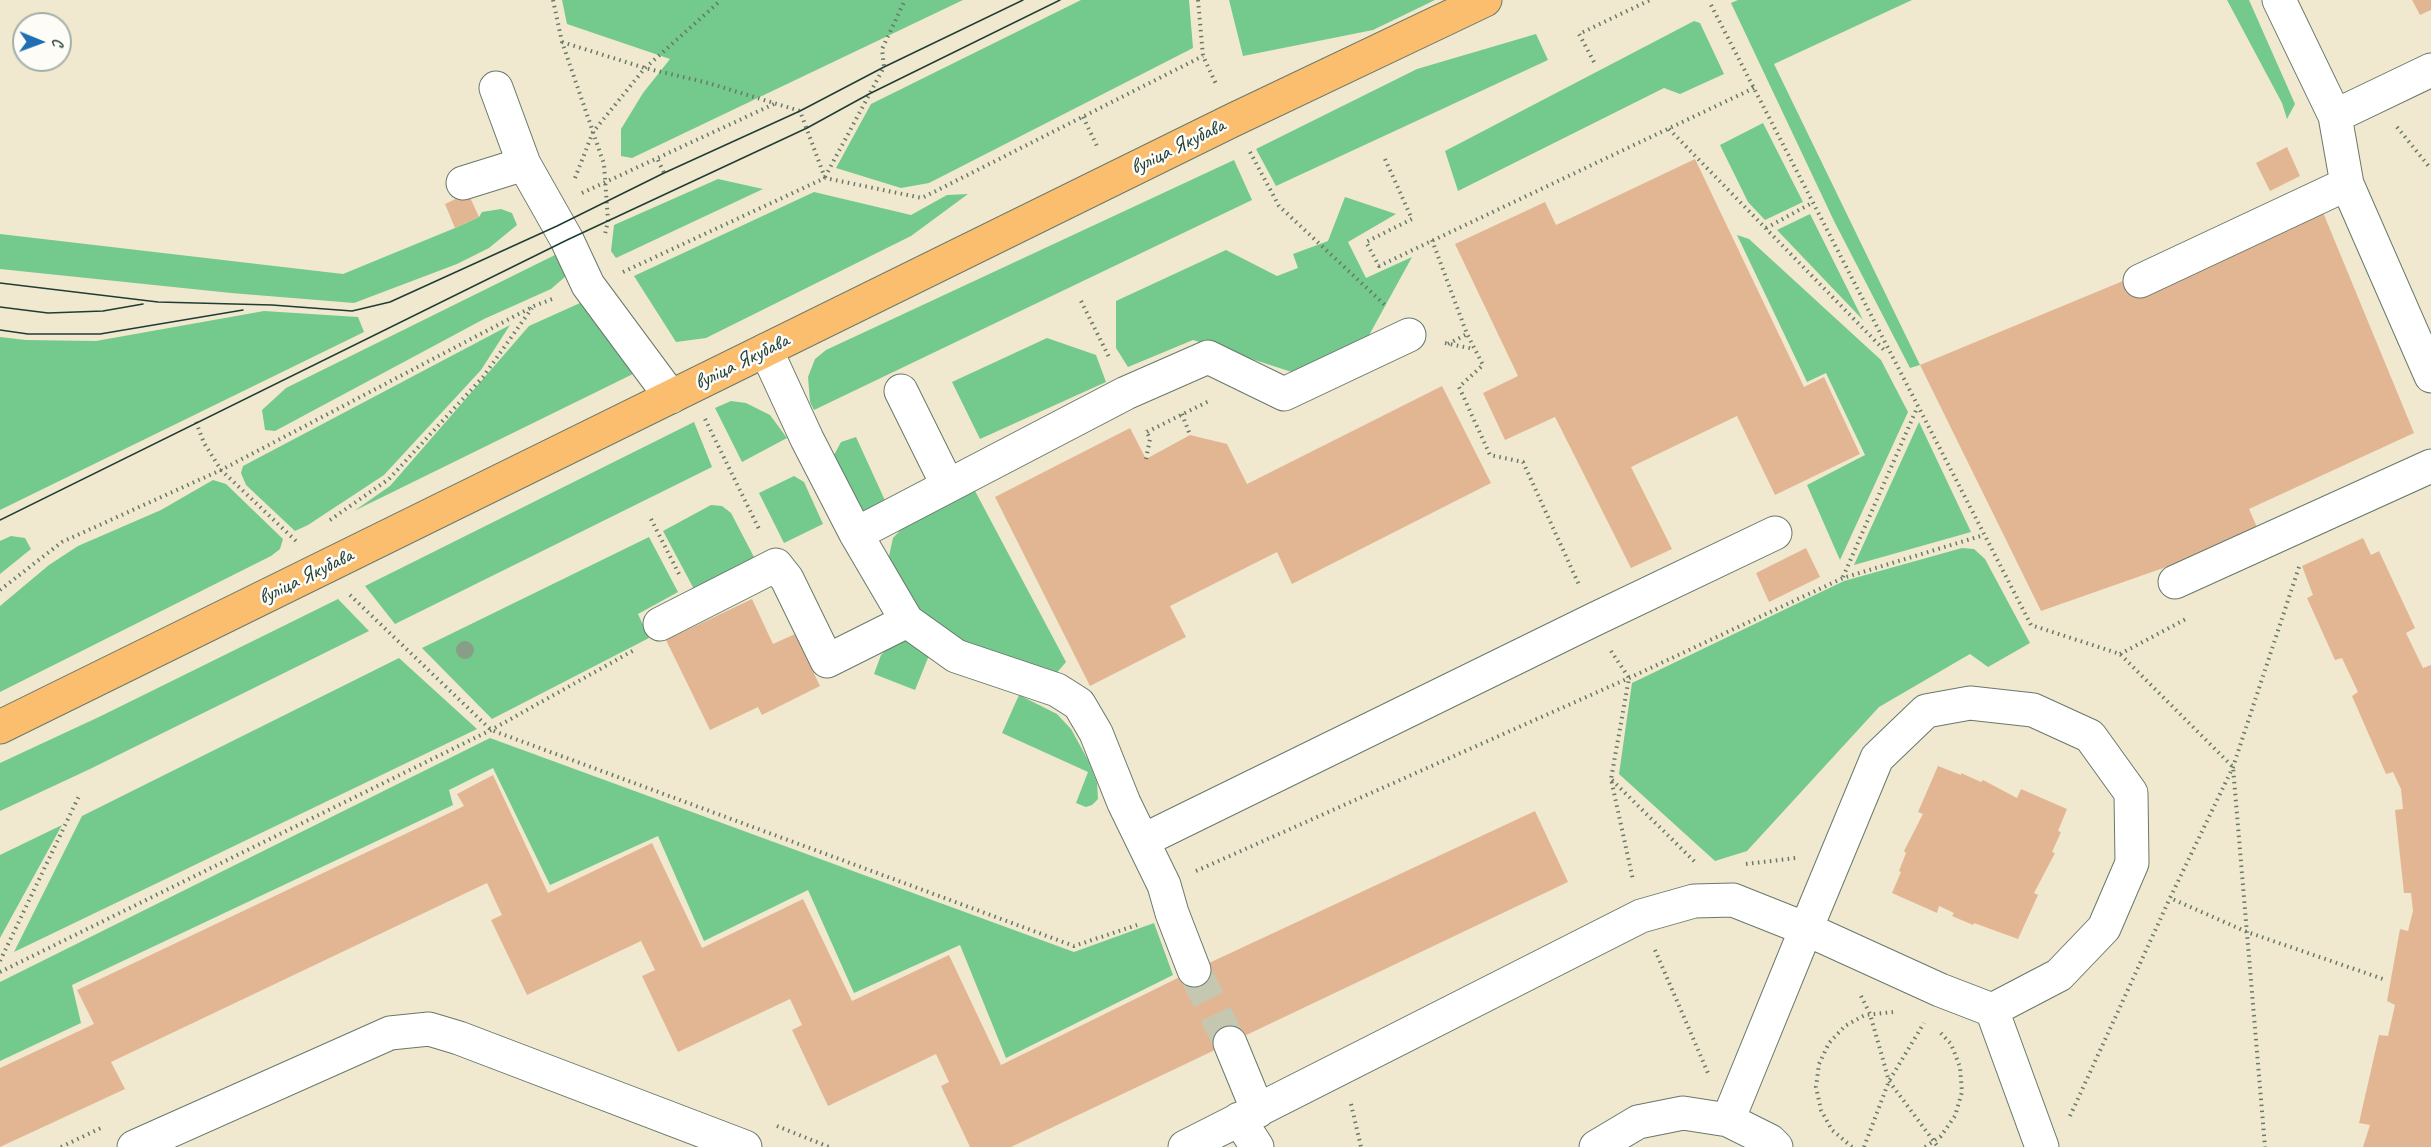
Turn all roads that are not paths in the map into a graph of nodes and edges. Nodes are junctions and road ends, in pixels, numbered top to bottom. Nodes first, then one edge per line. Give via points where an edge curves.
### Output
1 (1485, 0) edge
2 (2279, 0) edge
3 (2431, 70) edge
4 (496, 88) dead end
5 (2335, 116) junction
6 (524, 164) junction
7 (463, 183) dead end
8 (2347, 184) junction
9 (2140, 281) dead end
10 (1409, 335) road end
11 (766, 350) junction
12 (2431, 376) edge
13 (901, 391) dead end
14 (671, 397) junction
15 (2431, 444) edge
16 (2431, 466) edge
17 (948, 486) junction
18 (2256, 524) dead end
19 (1775, 533) dead end
20 (856, 534) junction
21 (2175, 582) dead end
22 (907, 621) junction
23 (652, 634) road end
24 (0, 727) edge
25 (1143, 840) junction
26 (1806, 929) junction
27 (1194, 970) tunnel mouth
28 (1992, 1010) junction
29 (1230, 1043) tunnel mouth
30 (1249, 1115) junction
31 (1728, 1120) junction
32 (134, 1147) edge
33 (745, 1147) edge
34 (1185, 1147) edge
35 (1257, 1147) edge
36 (1596, 1147) edge
37 (1776, 1147) edge
38 (2042, 1147) edge

1 - 11 main road, вуліца Якубава
2 - 5 lane
3 - 5 lane
4 - 6 lane
5 - 8 lane
6 - 7 lane
6 - 14 lane via 588,285
8 - 9 lane
8 - 12 lane
10 - 17 lane via 1284,394 1208,357 1126,393
11 - 14 main road, вуліца Якубава
11 - 20 lane
13 - 17 lane
14 - 24 main road, вуліца Якубава
15 - 18 lane
16 - 21 lane
17 - 20 lane
19 - 25 lane
20 - 22 lane
22 - 23 lane via 827,661 787,579 776,565
22 - 25 lane via 956,656 1057,690 1079,704 1096,732
25 - 27 lane
26 - 28 lane
26 - 28 lane via 1877,758 1926,711 1970,703 2033,710 2090,736 2131,794 2132,863 2104,928 2059,975
26 - 30 lane via 1733,900 1694,902 1641,916
26 - 31 lane
28 - 38 lane
29 - 30 lane
30 - 34 lane
30 - 35 lane
31 - 36 lane via 1683,1113 1638,1122
31 - 37 lane
32 - 33 lane via 390,1033 429,1029

